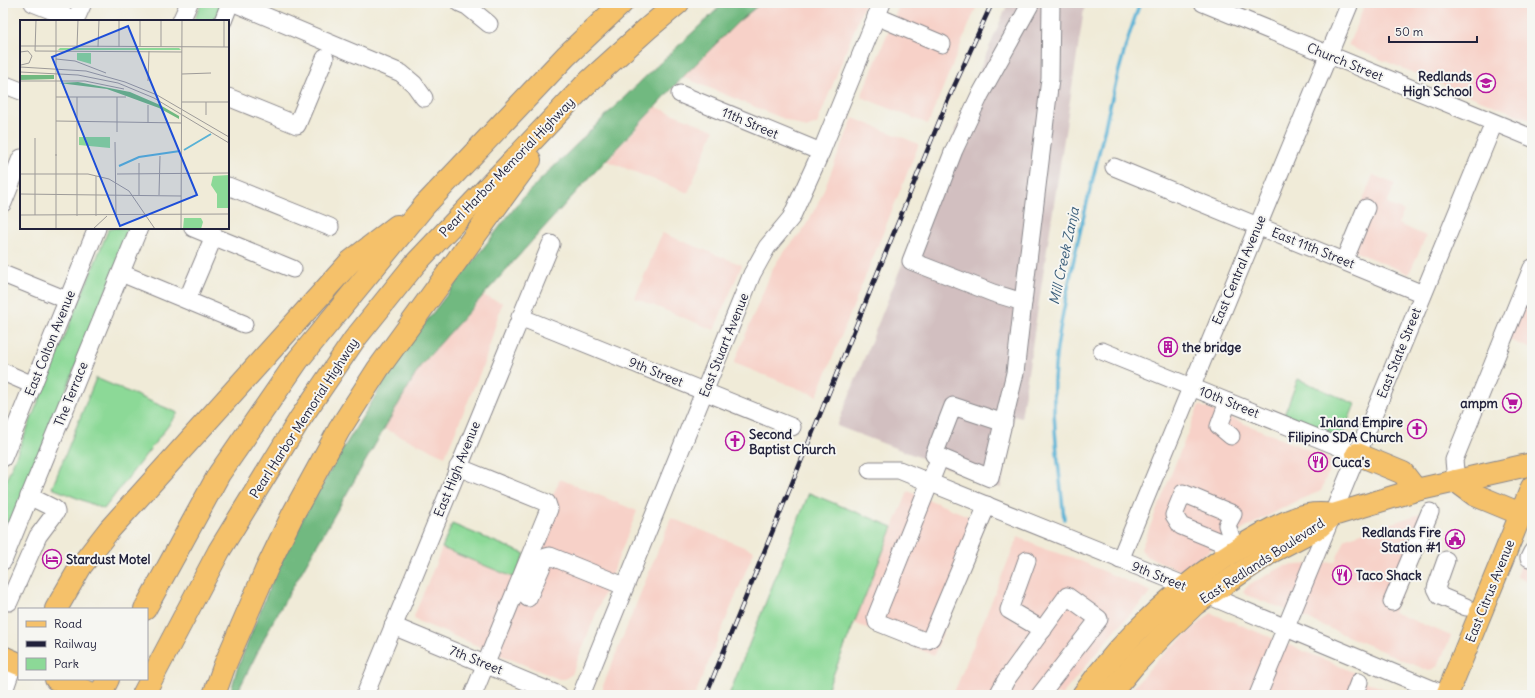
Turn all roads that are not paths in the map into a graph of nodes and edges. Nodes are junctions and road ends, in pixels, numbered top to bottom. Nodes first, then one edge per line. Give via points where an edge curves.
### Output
1 (33, 3) edge
2 (83, 3) edge
3 (189, 3) edge
4 (230, 3) edge
5 (234, 3) edge
6 (460, 3) edge
7 (622, 3) edge
8 (678, 3) edge
9 (1031, 3) edge
10 (1051, 3) edge
11 (1203, 3) edge
12 (1350, 3) edge
13 (879, 10) edge
14 (74, 20) edge
15 (76, 20) edge
16 (181, 20) edge
17 (223, 20) edge
18 (490, 24) dead end
19 (942, 44) dead end
20 (1329, 55) junction
21 (325, 58) dead end
22 (3, 84) edge
23 (584, 86) junction
24 (20, 91) edge
25 (680, 94) dead end
26 (229, 97) edge
27 (424, 98) dead end
28 (1494, 123) junction
29 (1532, 138) edge
30 (821, 152) junction
31 (20, 160) edge
32 (1114, 167) dead end
33 (7, 181) edge
34 (229, 186) edge
35 (3, 202) edge
36 (425, 205) junction
37 (1366, 208) dead end
38 (1258, 226) junction
39 (330, 227) dead end
40 (97, 229) edge
41 (139, 229) edge
42 (196, 229) edge
43 (214, 236) junction
44 (551, 244) dead end
45 (1344, 261) junction
46 (1532, 268) edge
47 (293, 269) dead end
48 (121, 273) junction
49 (3, 274) edge
50 (1423, 294) junction
51 (67, 300) junction
52 (187, 300) junction
53 (1023, 302) junction
54 (520, 317) junction
55 (244, 324) dead end
56 (1102, 351) dead end
57 (3, 372) edge
58 (33, 385) junction
59 (1191, 386) junction
60 (705, 392) junction
61 (1228, 402) junction
62 (1004, 423) junction
63 (792, 427) dead end
64 (1232, 436) dead end
65 (1357, 454) junction
66 (940, 457) junction
67 (3, 458) edge
68 (1532, 464) edge
69 (458, 467) junction
70 (870, 470) dead end
71 (972, 471) junction
72 (1456, 481) junction
73 (930, 482) junction
74 (1532, 487) edge
75 (1416, 490) junction
76 (962, 495) junction
77 (29, 496) junction
78 (987, 505) junction
79 (1430, 512) dead end
80 (1521, 514) junction
81 (1333, 515) junction
82 (1028, 560) dead end
83 (1120, 560) junction
84 (1446, 560) dead end
85 (3, 561) edge
86 (3, 564) edge
87 (22, 572) junction
88 (624, 586) junction
89 (1186, 586) junction
90 (1207, 595) junction
91 (528, 598) dead end
92 (3, 600) edge
93 (1392, 602) dead end
94 (1466, 607) dead end
95 (57, 608) edge
96 (146, 608) edge
97 (393, 626) junction
98 (1285, 629) junction
99 (1043, 630) junction
100 (12, 661) edge
101 (486, 664) junction
102 (58, 680) edge
103 (108, 680) edge
104 (148, 686) edge
105 (3, 694) edge
106 (95, 695) edge
107 (100, 695) edge
108 (214, 695) edge
109 (365, 695) edge
110 (473, 695) edge
111 (560, 695) edge
112 (581, 695) edge
113 (998, 695) edge
114 (1040, 695) edge
115 (1083, 695) edge
116 (1110, 695) edge
117 (1258, 695) edge
118 (1446, 695) edge

1 - 14 street
2 - 15 street
3 - 16 street
4 - 17 street
5 - 27 street via 401,73 414,84
6 - 18 street
7 - 36 main road via 566,56
8 - 23 main road, Pearl Harbor Memorial Highway
9 - 53 street via 980,95 954,150 911,261
10 - 53 street via 1050,79
11 - 20 street, Church Street
12 - 20 street, East Central Avenue
13 - 19 street
13 - 30 street, East Stuart Avenue
20 - 28 street, Church Street
20 - 38 street, East Central Avenue
21 - 26 street via 297,125
22 - 24 street
23 - 104 main road, Pearl Harbor Memorial Highway via 415,264 354,340 300,419 219,551
23 - 108 main road via 378,369 339,430 267,568
25 - 30 street, 11th Street
28 - 29 street, Church Street
28 - 50 street, East State Street
30 - 60 street, East Stuart Avenue via 791,218 759,260
31 - 33 street
32 - 38 street, East 11th Street
33 - 35 street
34 - 39 street
36 - 95 main road via 350,262 108,530 81,566
36 - 96 main road via 298,360 219,474
37 - 45 street
38 - 45 street, East 11th Street
38 - 59 street, East Central Avenue
40 - 51 street, East Colton Avenue
41 - 48 street, The Terrace
42 - 43 street
43 - 47 street
43 - 52 street
44 - 54 street, East High Avenue
45 - 50 street, East 11th Street
46 - 72 street via 1454,460
48 - 52 street
48 - 77 street, The Terrace
49 - 51 street
50 - 65 street, East State Street
51 - 58 street, East Colton Avenue
52 - 55 street
53 - 62 street via 1015,373
54 - 60 street, 9th Street
54 - 69 street, East High Avenue
56 - 59 street, 10th Street
57 - 58 street
58 - 67 street, East Colton Avenue
59 - 61 street, 10th Street
59 - 83 street, East Central Avenue
60 - 63 street, 9th Street
60 - 88 street, East Stuart Avenue
61 - 64 street via 1219,426
61 - 65 street, 10th Street
62 - 66 street via 953,406 934,455
62 - 71 street via 990,478
65 - 75 main road via 1403,473
65 - 81 street, East State Street
66 - 71 street
66 - 73 street
68 - 72 main road, East Redlands Boulevard
69 - 97 street, East High Avenue
69 - 101 street via 547,503 549,509
70 - 73 street, 9th Street via 899,470
71 - 76 street
72 - 75 main road, East Redlands Boulevard
72 - 80 main road via 1474,495
73 - 76 street, 9th Street
73 - 78 street via 876,617 877,622 922,640 931,638
74 - 80 main road, East Citrus Avenue
75 - 81 main road, East Redlands Boulevard
76 - 78 street, 9th Street
77 - 85 street, The Terrace
77 - 87 street via 55,509 56,512 38,536
78 - 83 street, 9th Street
79 - 93 street
80 - 118 main road, East Citrus Avenue
81 - 89 main road, East Redlands Boulevard via 1294,518 1257,536
81 - 90 main road, East Redlands Boulevard via 1319,527 1271,552
81 - 98 street, East State Street
82 - 99 street via 1008,610
83 - 89 street, 9th Street
84 - 94 street via 1438,563 1440,576 1436,588 1440,596
86 - 87 street
87 - 92 street via 9,602
88 - 91 street via 550,556 546,557
88 - 112 street, East Stuart Avenue
89 - 90 street, 9th Street
89 - 115 main road, East Redlands Boulevard via 1133,635
90 - 98 street, 9th Street
90 - 116 main road, East Redlands Boulevard via 1164,634
97 - 101 street, 7th Street
97 - 109 street, East High Avenue
98 - 117 street, East State Street
98 - 118 street, 9th Street
99 - 113 street
99 - 114 street via 1067,596 1099,619
100 - 105 street
101 - 110 street
101 - 111 street, 7th Street
102 - 106 main road
103 - 107 main road

